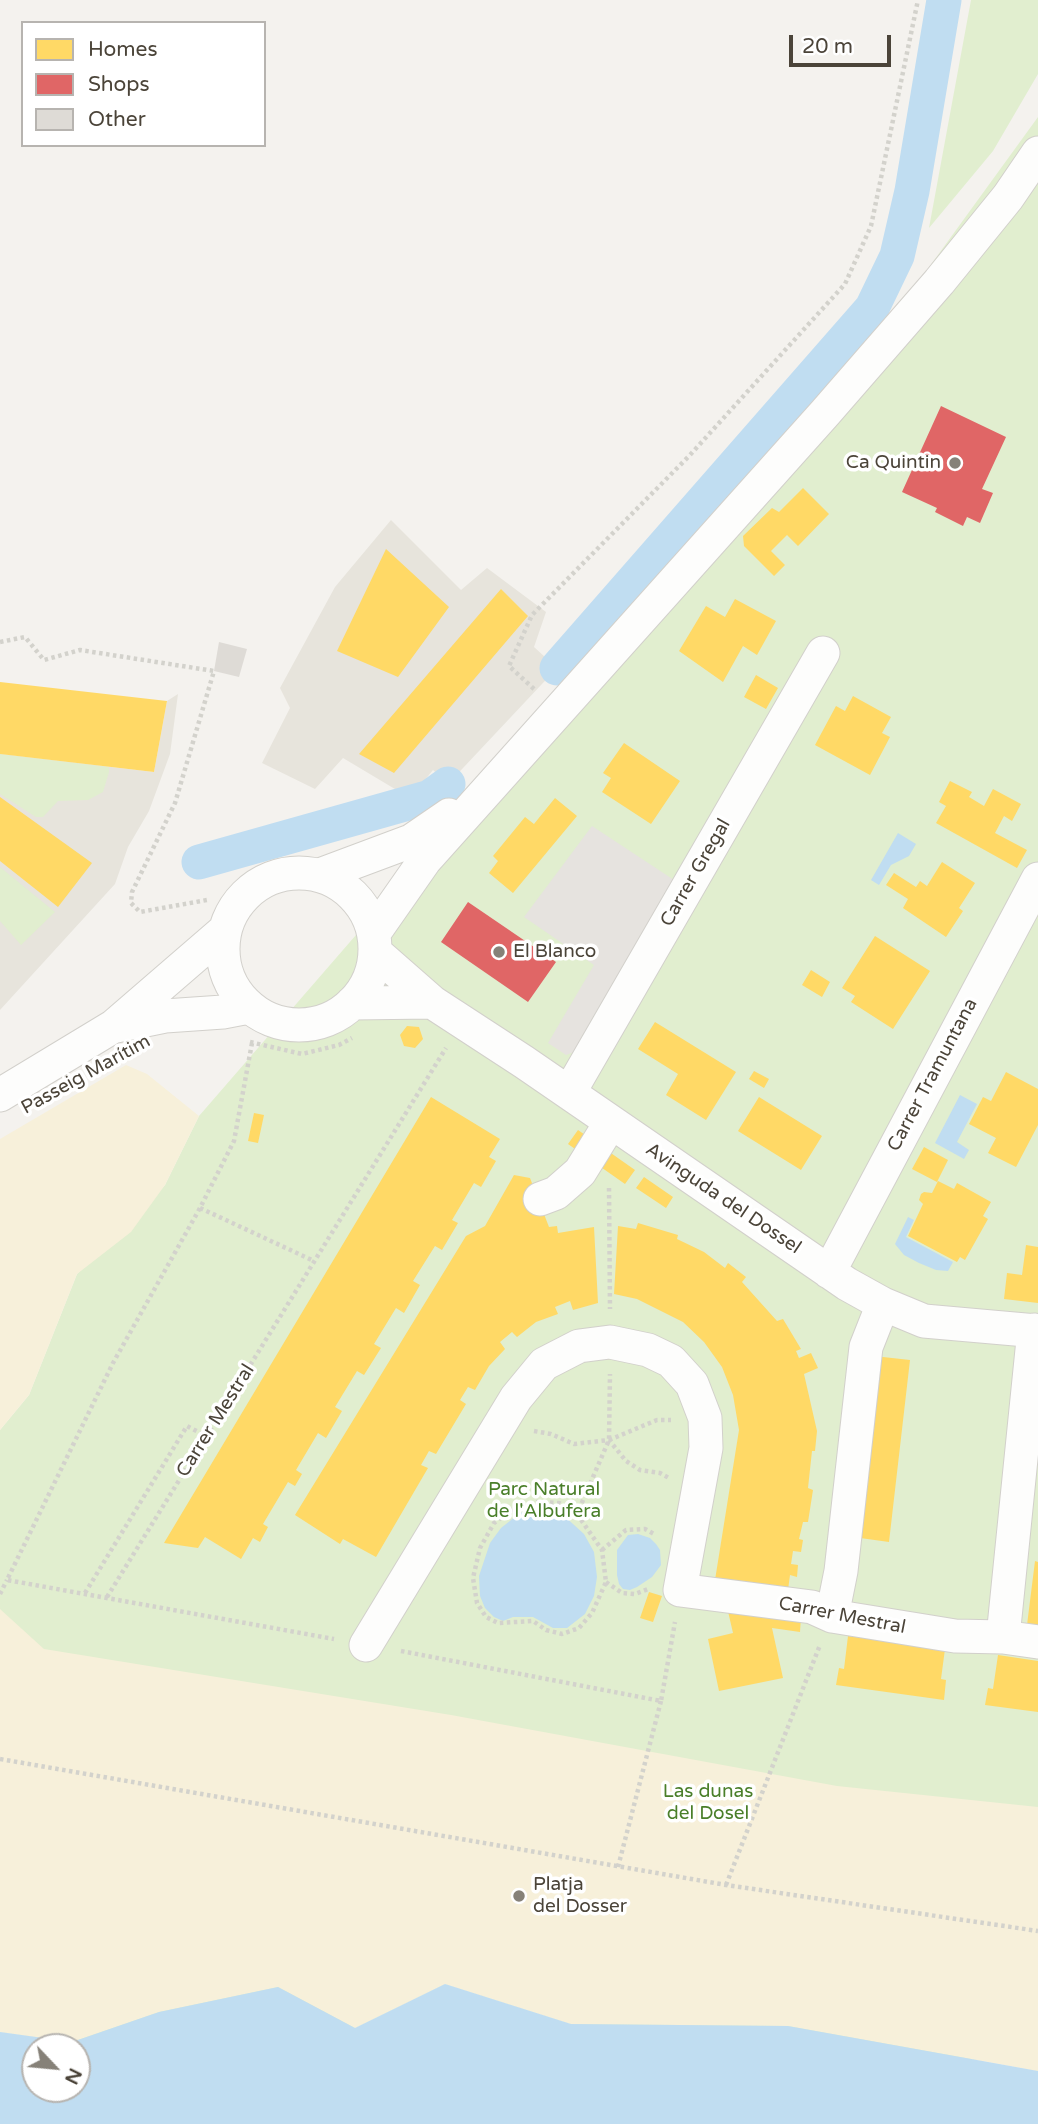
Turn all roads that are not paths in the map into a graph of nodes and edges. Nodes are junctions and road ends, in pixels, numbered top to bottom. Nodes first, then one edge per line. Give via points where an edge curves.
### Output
1 (1038, 153) edge
2 (823, 653) dead end
3 (489, 789) junction
4 (320, 875) junction
5 (1038, 879) edge
6 (224, 931) junction
7 (375, 942) junction
8 (432, 1002) junction
9 (248, 1007) junction
10 (357, 1018) junction
11 (114, 1026) junction
12 (569, 1093) junction
13 (0, 1095) edge
14 (611, 1122) junction
15 (540, 1199) dead end
16 (829, 1272) junction
17 (883, 1304) junction
18 (1036, 1330) edge
19 (832, 1616) junction
20 (1003, 1637) junction
21 (1038, 1642) edge
22 (366, 1645) road end

1 - 3 street via 939,282
2 - 12 street, Carrer Gregal
3 - 4 street via 411,841
3 - 7 street via 425,860
4 - 6 street via 295,872 270,877 236,894
4 - 7 street via 357,898 368,915
5 - 16 street, Carrer Tramuntana
6 - 9 street via 226,972
6 - 11 street
7 - 8 street, Avinguda del Dossel
7 - 10 street
8 - 10 street
8 - 12 street, Avinguda del Dossel
9 - 10 street via 290,1025
9 - 11 street
11 - 13 street
12 - 14 street, Avinguda del Dossel
14 - 15 street via 580,1172 556,1193
14 - 16 street, Avinguda del Dossel
16 - 17 street, Avinguda del Dossel
17 - 18 street, Avinguda del Dossel via 924,1321
17 - 19 street via 866,1347
18 - 20 street
19 - 20 street, Carrer Mestral via 955,1636
19 - 22 street, Carrer Mestral via 812,1607 667,1588 697,1493 706,1448 705,1418 692,1384 671,1361 648,1350 610,1342 579,1346 544,1364 516,1398
20 - 21 street, Carrer Mestral

